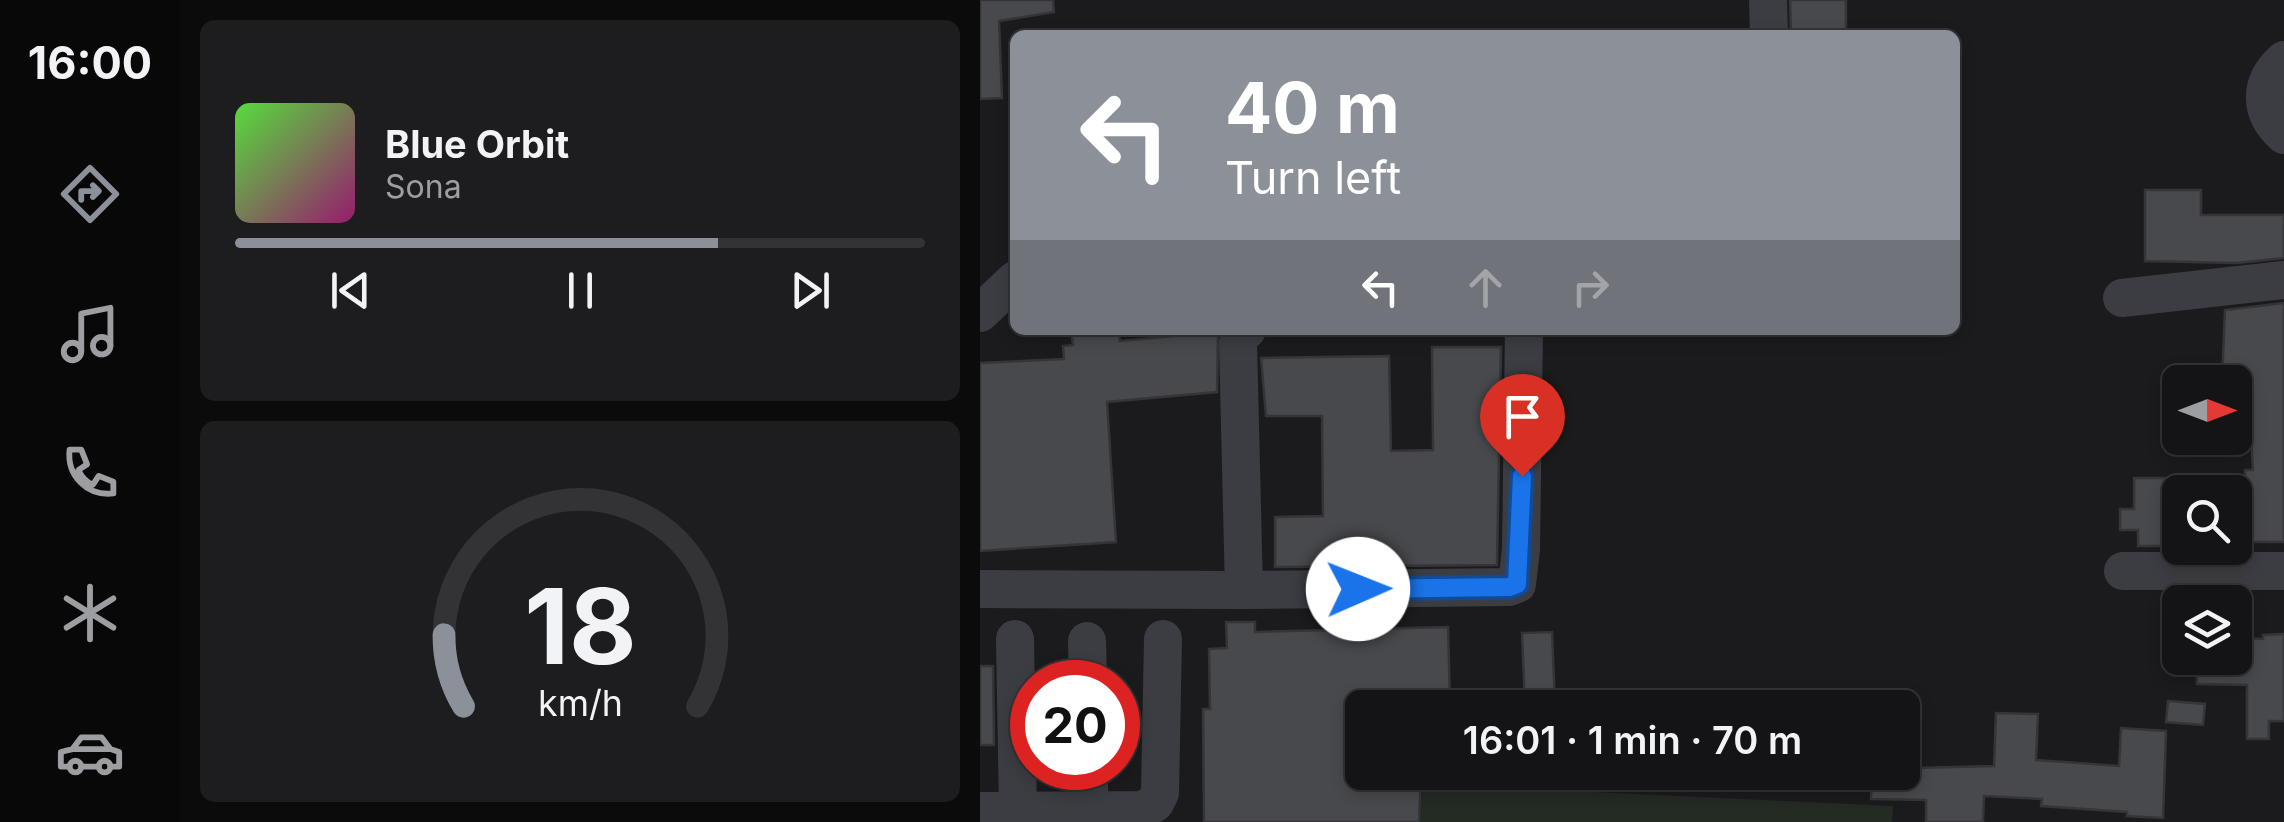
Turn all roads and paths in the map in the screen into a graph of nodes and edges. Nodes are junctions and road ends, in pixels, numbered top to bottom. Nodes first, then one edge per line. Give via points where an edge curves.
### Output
1 (1768, 0) edge
2 (1769, 30) edge
3 (2284, 60) edge
4 (2284, 134) edge
5 (2284, 280) edge
6 (1010, 285) edge
7 (2122, 298) dead end
8 (980, 312) edge
9 (1241, 335) edge
10 (1524, 335) edge
11 (2124, 571) dead end
12 (2284, 571) edge
13 (980, 589) edge
14 (1244, 590) junction
15 (1163, 639) dead end
16 (1015, 640) dead end
17 (1087, 641) dead end
18 (1087, 660) edge
19 (1089, 790) edge
20 (1089, 810) junction
21 (1018, 811) junction
22 (980, 812) edge

1 - 2 street
3 - 4 street via 2272,70 2264,97 2272,124
5 - 7 street
6 - 8 street
9 - 14 street
10 - 14 street via 1517,584
11 - 12 street
13 - 14 street
15 - 20 street via 1160,793 1143,810
16 - 21 street
17 - 18 street
19 - 20 street
20 - 21 street
21 - 22 street

